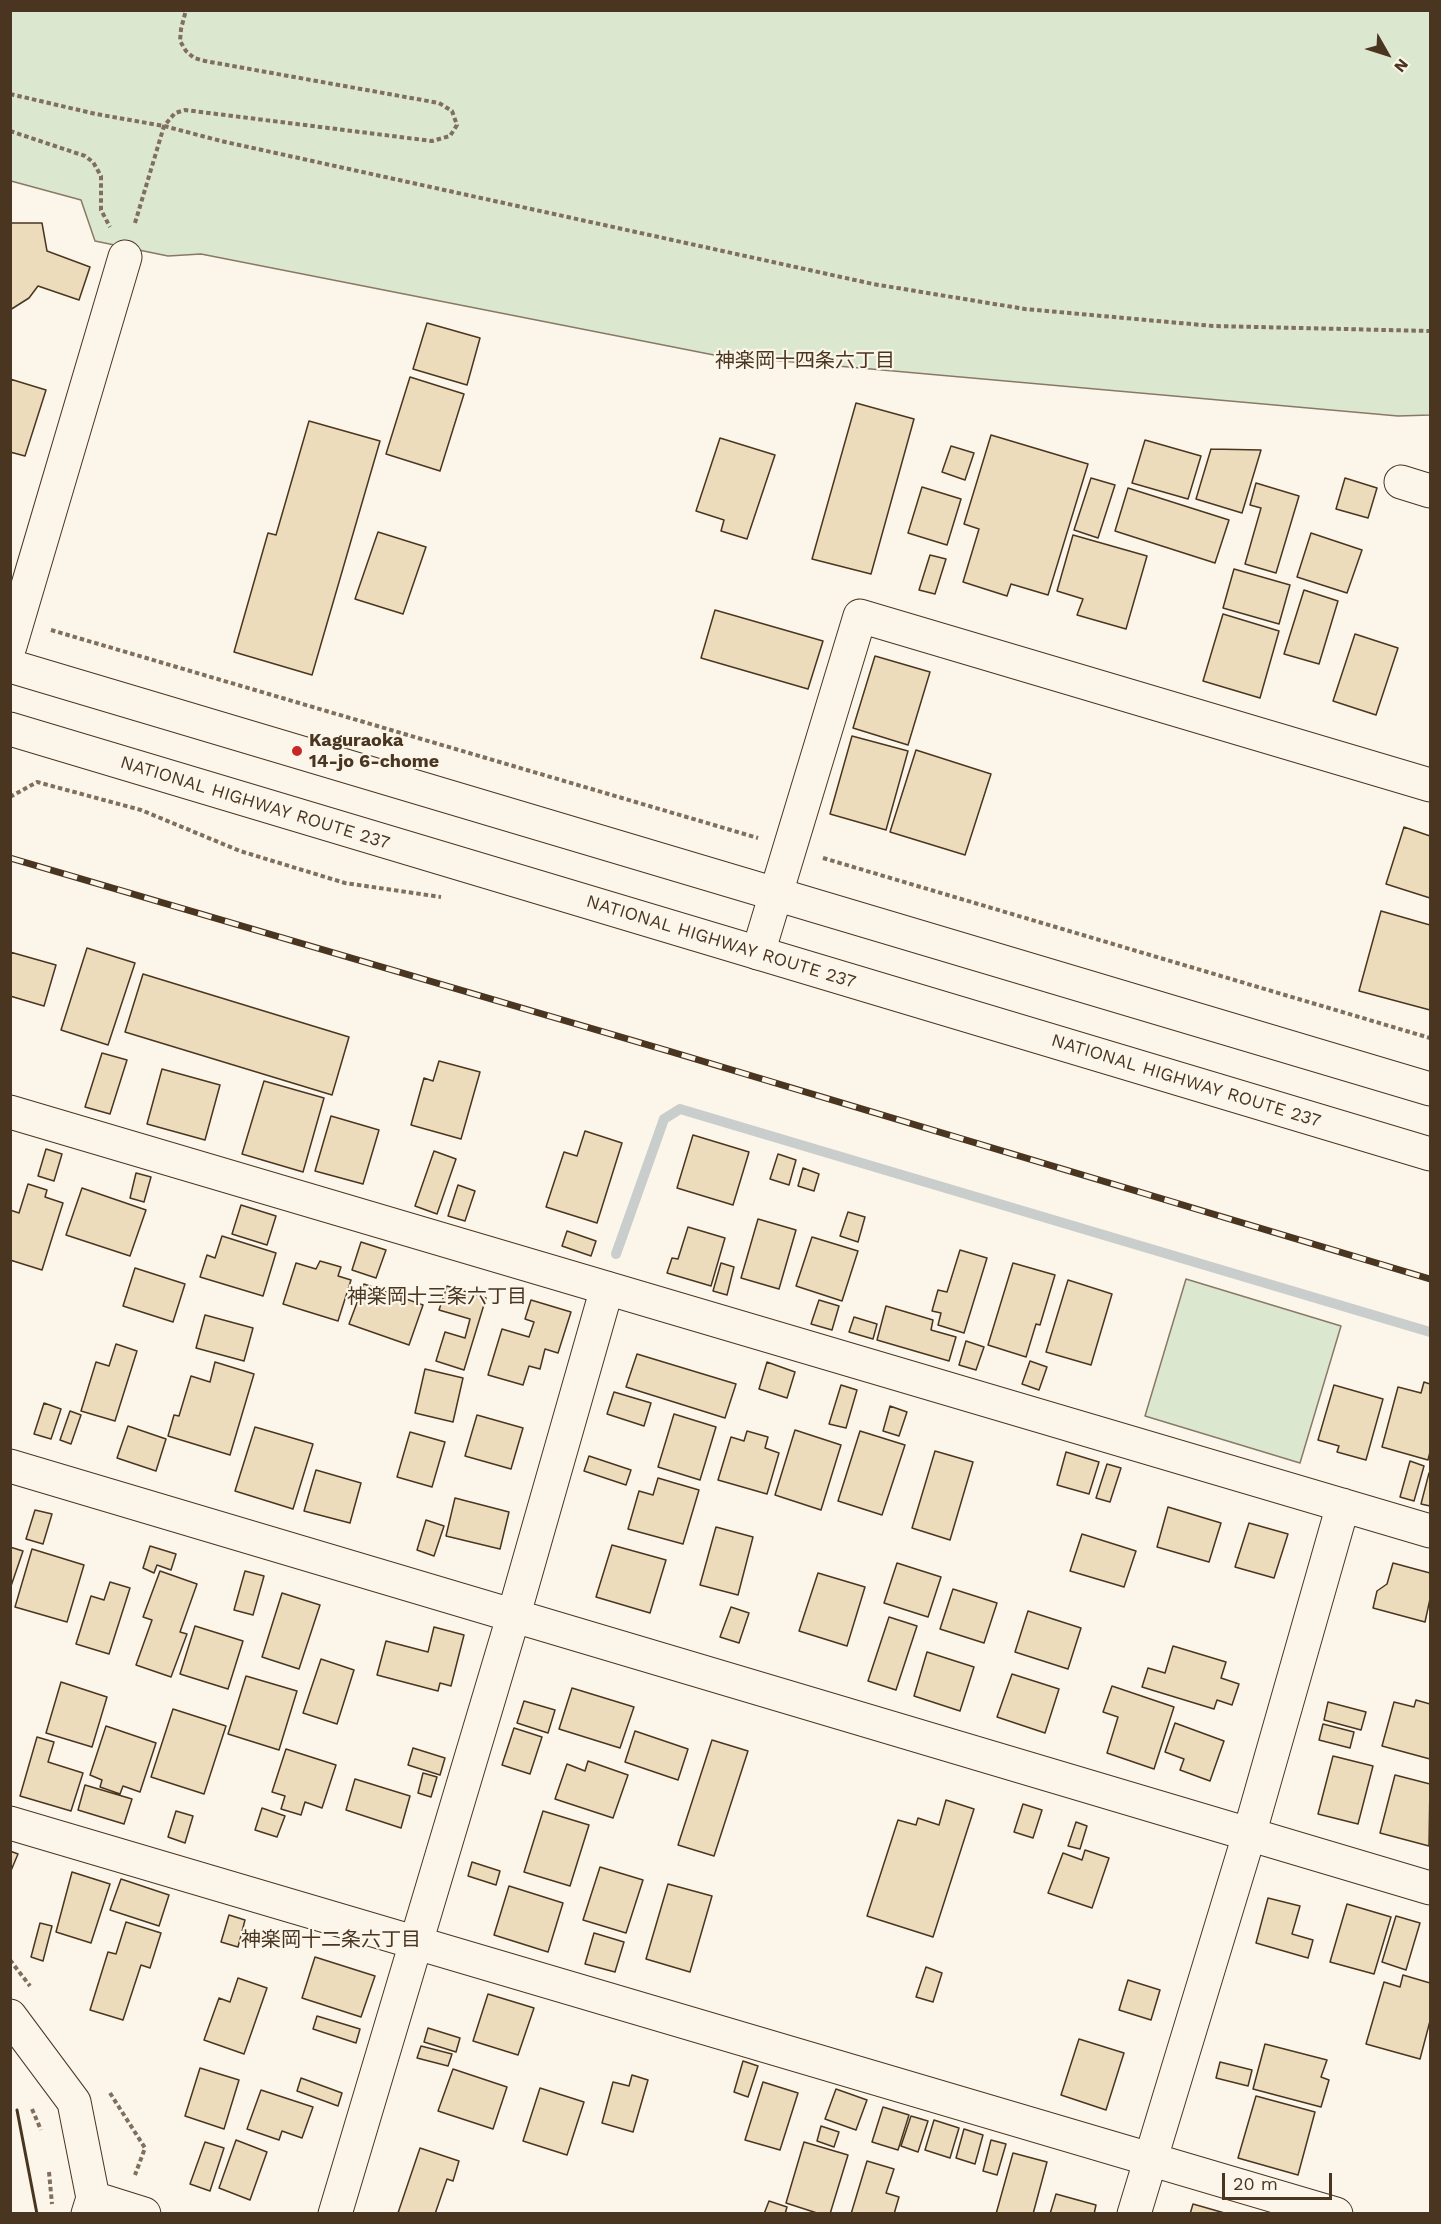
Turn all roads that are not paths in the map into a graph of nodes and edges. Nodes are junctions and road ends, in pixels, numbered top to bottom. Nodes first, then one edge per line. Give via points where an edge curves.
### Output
1 (125, 256) road end
2 (14, 633) edge
3 (10, 666) edge
4 (10, 729) edge
5 (1431, 785) edge
6 (776, 894) junction
7 (758, 953) junction
8 (1431, 1089) edge
9 (10, 1112) edge
10 (1431, 1154) edge
11 (607, 1288) junction
12 (10, 1466) edge
13 (1343, 1505) junction
14 (1431, 1532) edge
15 (514, 1614) junction
16 (10, 1823) edge
17 (1249, 1835) junction
18 (1431, 1888) edge
19 (416, 1942) junction
20 (10, 2016) edge
21 (1150, 2159) junction
22 (90, 2206) edge
23 (144, 2214) edge
24 (335, 2214) edge
25 (1134, 2214) edge
26 (1336, 2214) edge

1 - 2 main road
3 - 6 main road
4 - 7 main road, NATIONAL HIGHWAY ROUTE 237
5 - 6 main road via 860,616
6 - 7 main road
6 - 8 main road
7 - 10 main road, NATIONAL HIGHWAY ROUTE 237
9 - 11 main road
11 - 13 main road
11 - 15 main road
12 - 15 main road
13 - 14 main road
13 - 17 main road
15 - 17 main road
15 - 19 main road
16 - 19 main road
17 - 18 main road
17 - 21 main road
19 - 21 main road
19 - 24 main road
20 - 22 main road via 74,2102
21 - 25 main road
21 - 26 main road
22 - 23 main road

